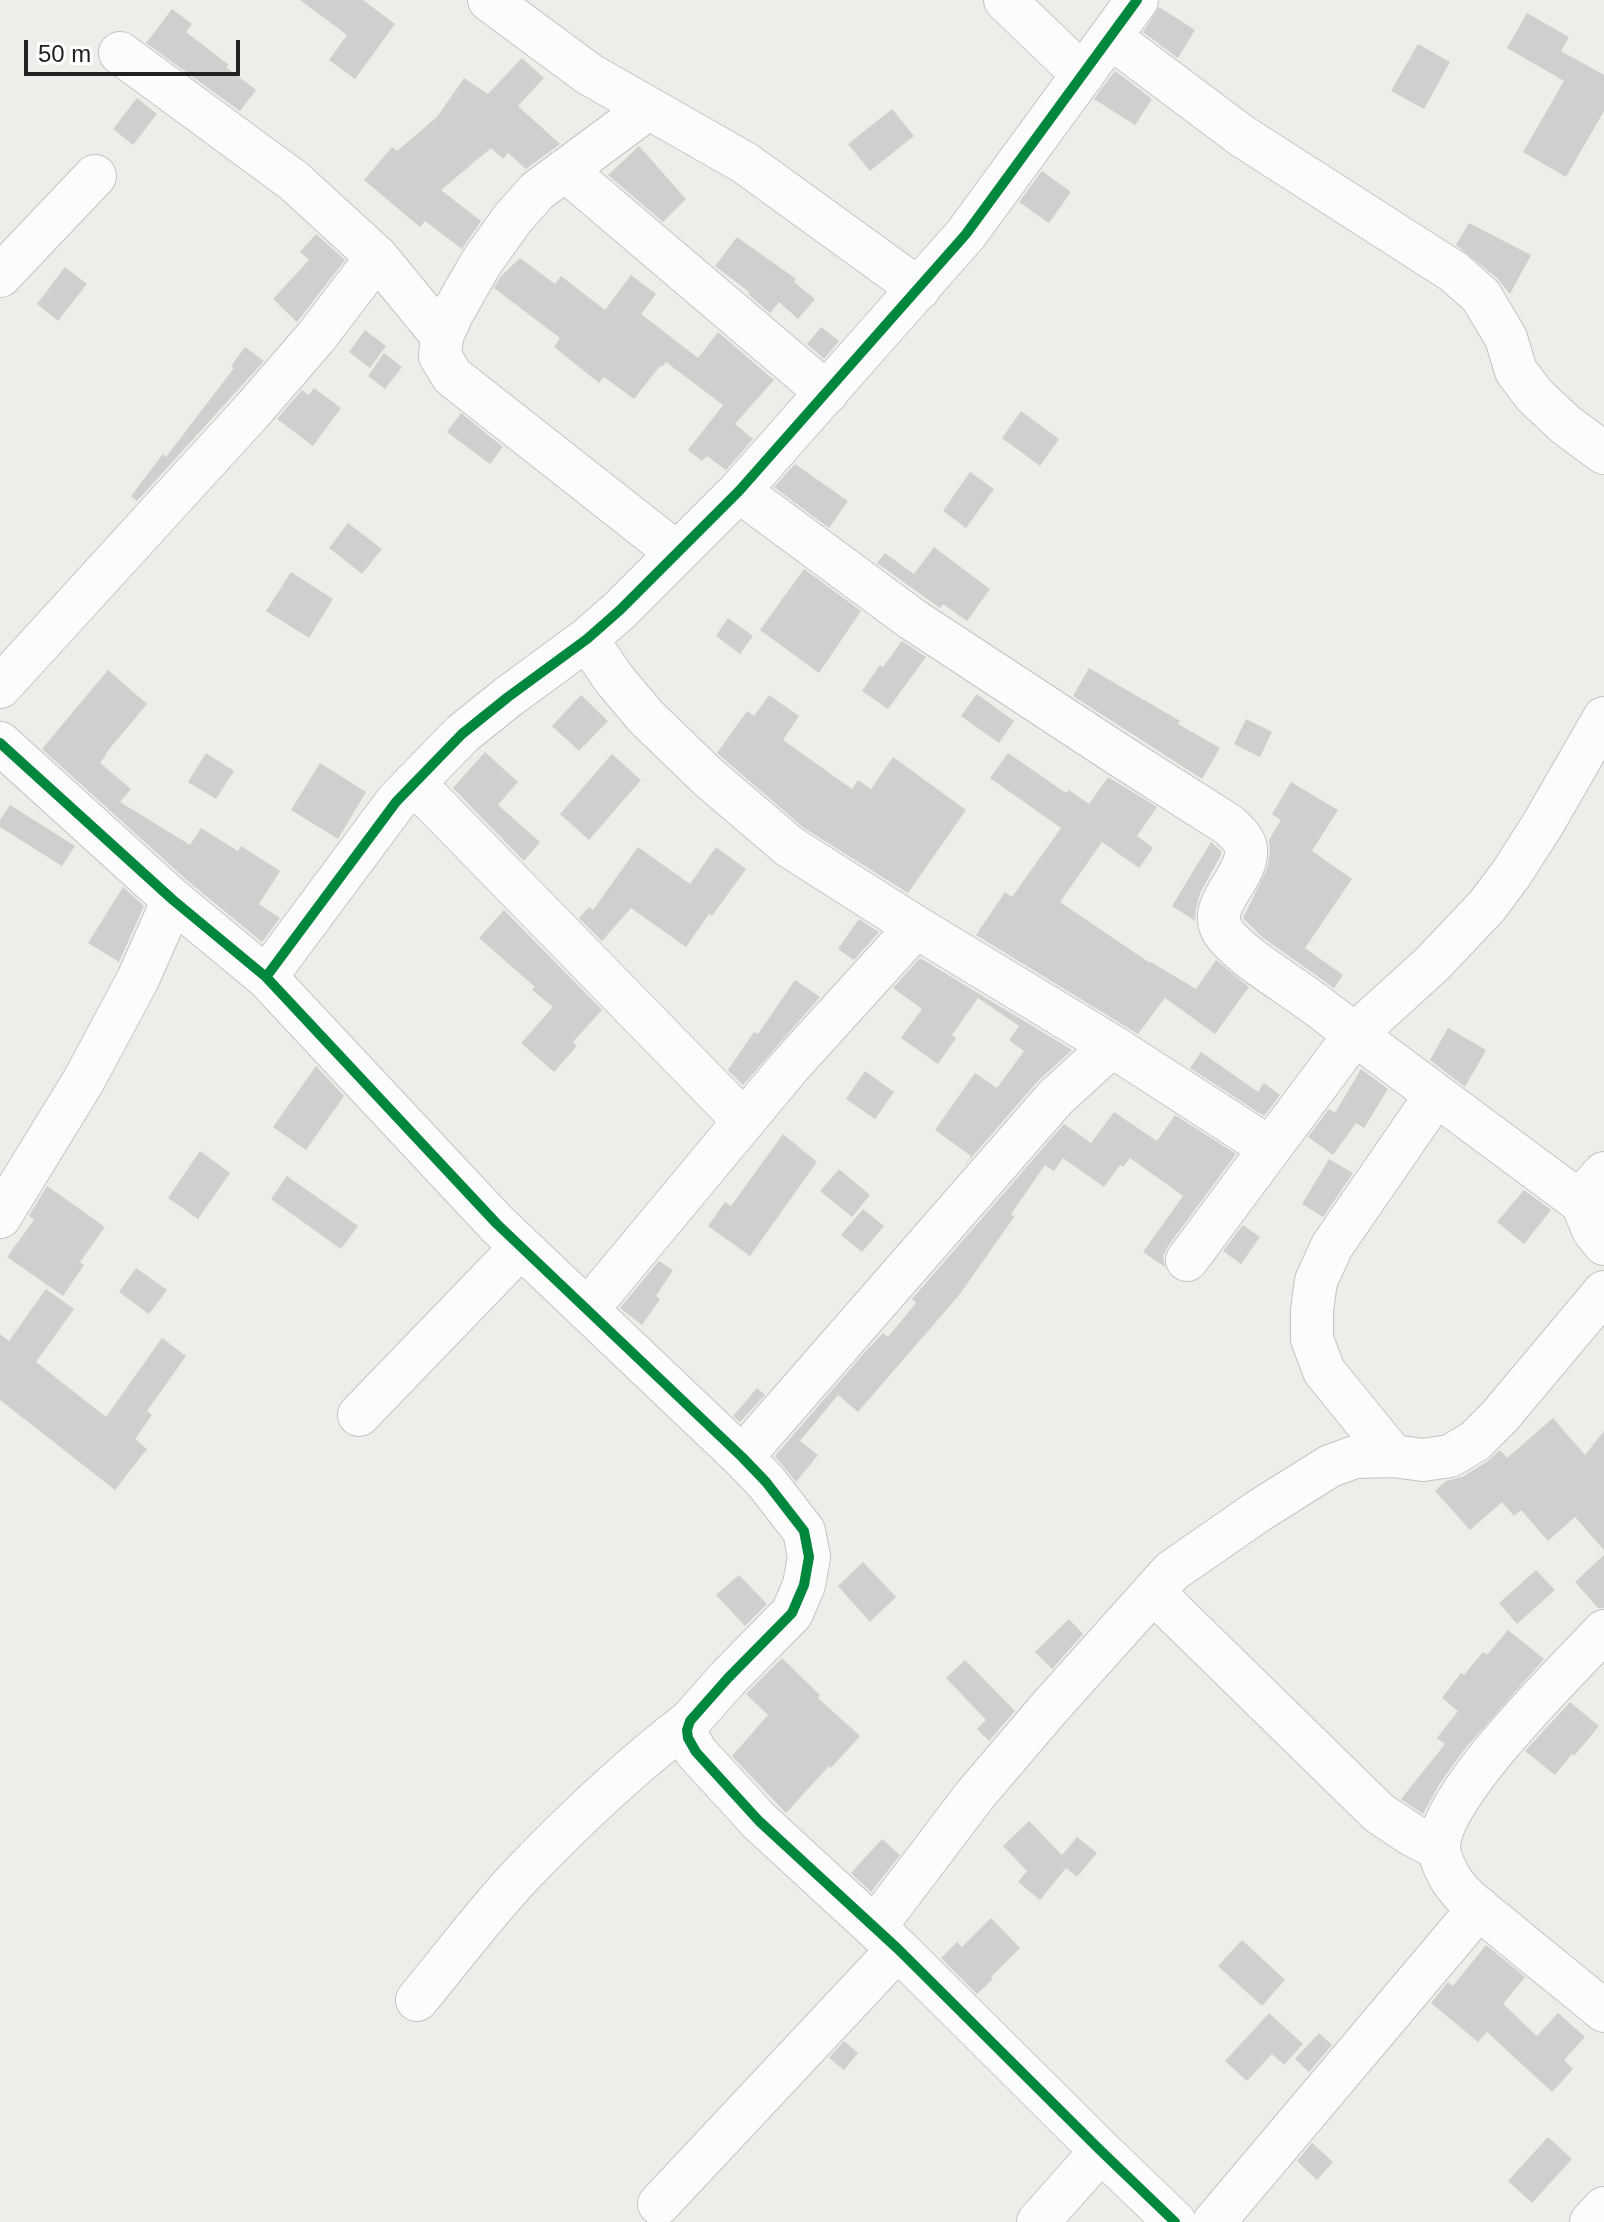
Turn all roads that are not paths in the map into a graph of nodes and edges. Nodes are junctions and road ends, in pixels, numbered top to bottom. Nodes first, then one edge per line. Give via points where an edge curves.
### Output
1 (489, 0) edge
2 (1005, 0) edge
3 (1137, 0) edge
4 (1110, 37) junction
5 (120, 53) dead end
6 (1083, 75) junction
7 (649, 108) junction
8 (565, 170) junction
9 (95, 176) dead end
10 (377, 257) junction
11 (0, 276) edge
12 (919, 289) junction
13 (442, 336) junction
14 (827, 393) junction
15 (1604, 453) edge
16 (739, 491) junction
17 (677, 553) junction
18 (587, 639) junction
19 (0, 687) edge
20 (1604, 718) edge
21 (0, 743) edge
22 (414, 783) junction
23 (173, 900) junction
24 (916, 927) junction
25 (266, 977) junction
26 (1355, 1034) junction
27 (1112, 1046) junction
28 (1436, 1095) junction
29 (744, 1121) junction
30 (1270, 1148) junction
31 (1593, 1188) edge
32 (0, 1217) edge
33 (1604, 1244) edge
34 (521, 1247) junction
35 (1187, 1260) dead end
36 (1604, 1292) edge
37 (587, 1310) junction
38 (359, 1415) dead end
39 (1393, 1456) junction
40 (742, 1457) junction
41 (1153, 1592) junction
42 (1604, 1631) edge
43 (690, 1721) junction
44 (1439, 1849) junction
45 (1479, 1908) junction
46 (886, 1938) junction
47 (417, 2000) dead end
48 (1604, 2011) edge
49 (1101, 2151) junction
50 (659, 2204) dead end
51 (1604, 2208) edge
52 (1038, 2222) edge
53 (1175, 2222) edge
54 (1214, 2222) edge
55 (1591, 2222) edge

1 - 7 street via 589,74
2 - 6 street
3 - 4 street
4 - 6 street
4 - 15 street via 1242,136 1454,272 1481,296 1506,338 1516,371 1535,396
5 - 10 street via 294,181
6 - 12 street
7 - 8 street
7 - 12 street via 745,163
8 - 13 street via 513,218 474,275
8 - 14 street
9 - 11 street
10 - 13 street
10 - 19 street via 261,400
12 - 14 street
13 - 17 street via 440,356 452,376
14 - 16 street
16 - 17 street
16 - 26 street via 912,619 1229,825 1246,850 1222,904 1220,927 1244,953
17 - 18 street
18 - 22 street via 462,734
18 - 24 street via 646,717 708,777 790,847
20 - 26 street via 1543,824 1487,906
21 - 23 street
22 - 25 street
22 - 29 street
23 - 25 street
23 - 32 street via 84,1080
24 - 27 street
24 - 29 street
25 - 34 street
26 - 28 street
26 - 30 street
27 - 30 street
27 - 40 street via 1056,1097
28 - 31 street
28 - 39 street via 1332,1246 1316,1281 1312,1310 1312,1339 1324,1371
29 - 37 street
30 - 35 street
31 - 33 street via 1593,1230
34 - 37 street
34 - 38 street
36 - 39 street via 1475,1441 1450,1456
37 - 40 street
39 - 41 street via 1355,1457 1330,1466 1172,1571
40 - 43 street via 804,1531 809,1557 804,1585 792,1613
41 - 44 street via 1379,1813
41 - 46 street via 975,1795
42 - 44 street via 1477,1774 1455,1804
43 - 46 street via 688,1738 696,1752 759,1821
43 - 47 street via 521,1875
44 - 45 street via 1446,1871
45 - 48 street
45 - 54 street
46 - 49 street
46 - 50 street
49 - 52 street
49 - 53 street
51 - 55 street

